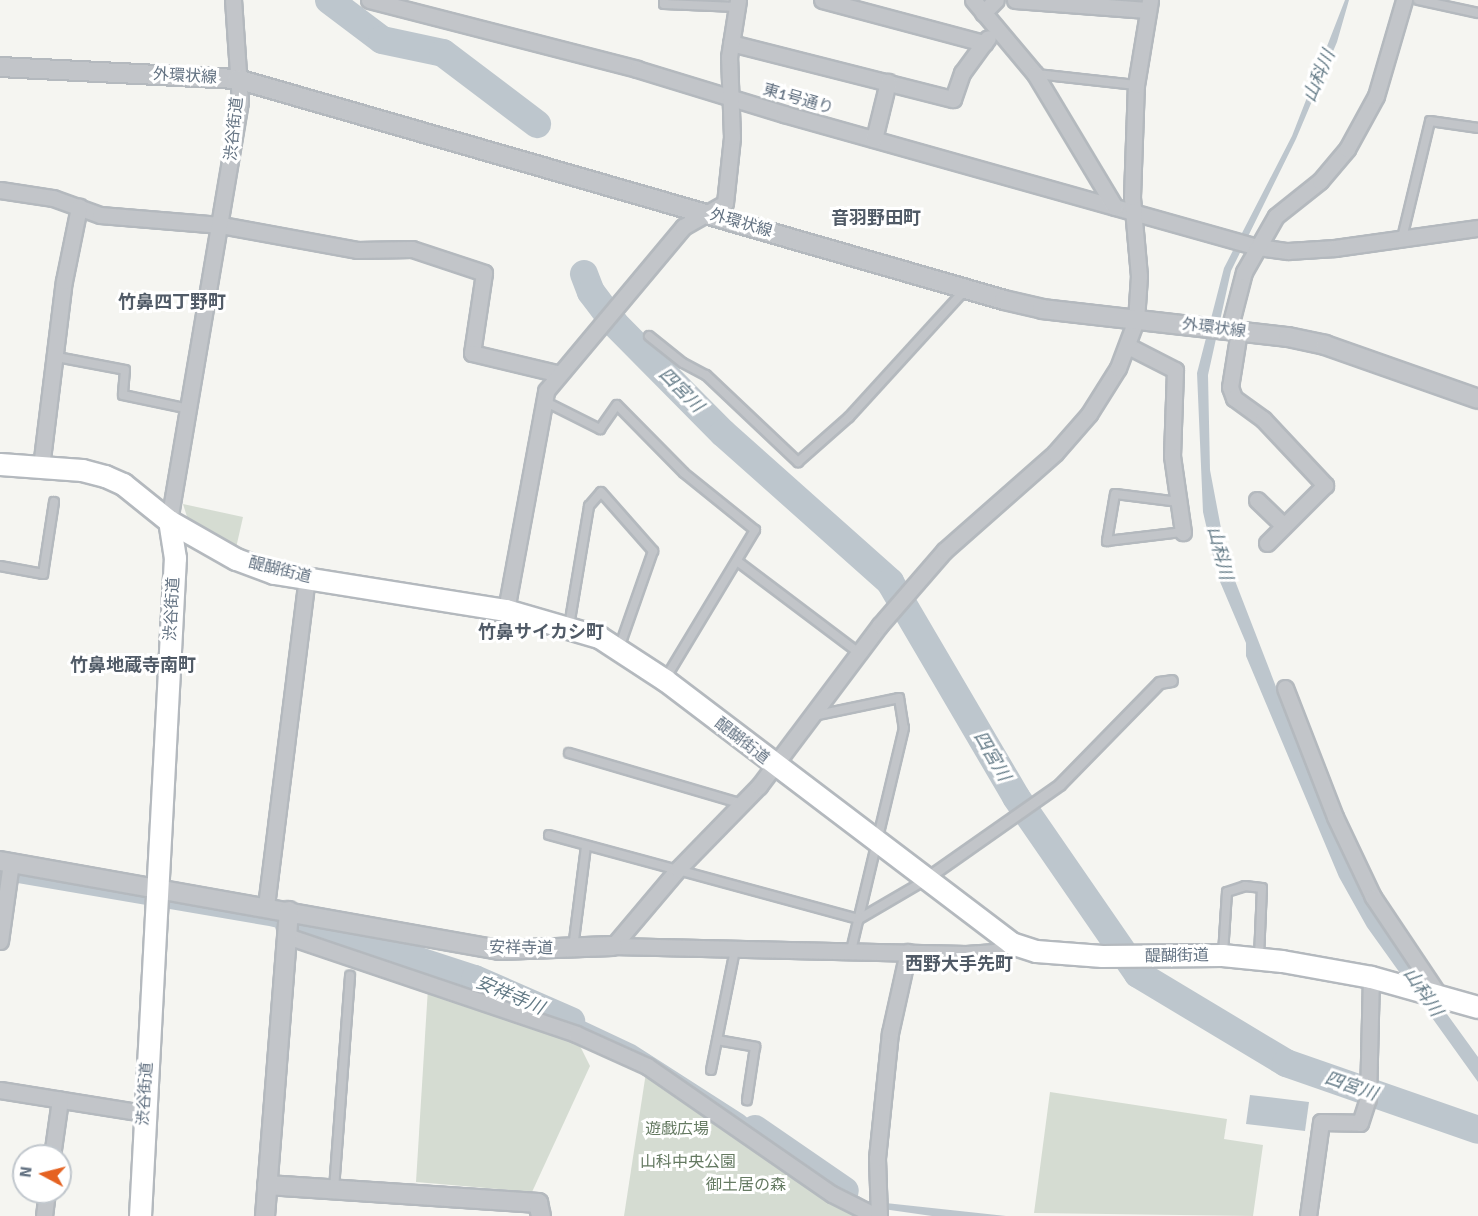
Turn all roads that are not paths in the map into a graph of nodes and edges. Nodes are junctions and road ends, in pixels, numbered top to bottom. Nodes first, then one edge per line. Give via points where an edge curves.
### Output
1 (232, 0) edge
2 (369, 0) edge
3 (664, 0) edge
4 (822, 0) edge
5 (973, 0) edge
6 (996, 0) edge
7 (1015, 0) edge
8 (1404, 0) edge
9 (1418, 0) edge
10 (738, 4) edge
11 (1149, 5) edge
12 (983, 13) junction
13 (1478, 14) edge
14 (995, 27) junction
15 (731, 43) junction
16 (984, 43) junction
17 (0, 67) edge
18 (1035, 74) junction
19 (237, 79) junction
20 (888, 82) junction
21 (1136, 85) junction
22 (731, 98) junction
23 (1478, 128) edge
24 (874, 139) junction
25 (0, 190) edge
26 (79, 207) junction
27 (1115, 207) junction
28 (1134, 212) junction
29 (707, 213) junction
30 (220, 225) junction
31 (1478, 228) edge
32 (1402, 239) junction
33 (1255, 247) junction
34 (966, 288) junction
35 (1136, 320) junction
36 (1230, 330) junction
37 (649, 336) dead end
38 (1128, 346) junction
39 (57, 357) junction
40 (560, 374) junction
41 (1478, 399) edge
42 (542, 400) junction
43 (189, 409) junction
44 (0, 464) edge
45 (41, 467) junction
46 (1257, 500) dead end
47 (54, 502) dead end
48 (1179, 502) junction
49 (170, 521) junction
50 (1284, 526) junction
51 (1183, 532) joint
52 (1267, 543) dead end
53 (737, 561) junction
54 (0, 566) edge
55 (307, 578) junction
56 (506, 610) junction
57 (569, 626) junction
58 (619, 649) junction
59 (859, 653) junction
60 (664, 680) junction
61 (1172, 681) dead end
62 (1285, 688) dead end
63 (813, 716) junction
64 (569, 753) dead end
65 (775, 767) junction
66 (742, 804) junction
67 (549, 835) dead end
68 (875, 840) junction
69 (586, 846) junction
70 (5, 862) edge
71 (678, 869) junction
72 (924, 881) junction
73 (158, 898) junction
74 (266, 906) junction
75 (290, 911) junction
76 (859, 919) junction
77 (1, 920) edge
78 (287, 936) junction
79 (0, 942) edge
80 (1011, 943) junction
81 (613, 946) junction
82 (573, 948) junction
83 (735, 950) junction
84 (851, 951) junction
85 (908, 952) junction
86 (1222, 955) junction
87 (1259, 958) junction
88 (350, 976) dead end
89 (1381, 980) junction
90 (1435, 995) junction
91 (1478, 1007) edge
92 (717, 1040) junction
93 (711, 1070) dead end
94 (0, 1090) edge
95 (60, 1100) junction
96 (747, 1100) dead end
97 (144, 1113) junction
98 (54, 1144) edge
99 (267, 1185) junction
100 (334, 1189) junction
101 (140, 1216) edge
102 (265, 1216) edge
103 (541, 1216) edge
104 (878, 1216) edge
105 (1308, 1216) edge

1 - 19 street, 渋谷街道
2 - 22 street, 東1号通り via 637,69
3 - 10 lane via 664,4
4 - 16 street
5 - 12 street
6 - 12 street
7 - 11 street
8 - 33 street via 1376,96 1347,149 1320,181 1276,216
9 - 13 lane
10 - 15 street
11 - 21 street
12 - 14 street
14 - 16 street
14 - 18 street
15 - 20 street
15 - 22 street
16 - 20 street via 962,73 952,99
17 - 19 street, 外環状線
18 - 21 lane
18 - 27 street
19 - 29 street, 外環状線
19 - 30 street, 渋谷街道 via 240,102
20 - 24 street
21 - 28 street
22 - 24 street, 東1号通り
22 - 29 street via 725,203
23 - 32 lane via 1430,121
24 - 27 street, 東1号通り
25 - 26 street via 53,198
26 - 30 street via 120,218
26 - 39 street via 64,280
27 - 28 street, 東1号通り
28 - 33 street, 東1号通り
28 - 35 street via 1139,276
29 - 34 street, 外環状線
29 - 40 street via 683,227
30 - 40 street via 357,250 412,249 484,273 472,353
30 - 43 street, 渋谷街道
31 - 32 street, 東1号通り
32 - 33 street, 東1号通り via 1288,251
33 - 36 street via 1244,272
34 - 35 street, 外環状線 via 1042,309
34 - 37 lane via 849,417 798,462 706,375 683,363
35 - 36 street, 外環状線
35 - 38 street
36 - 41 street, 外環状線 via 1343,350
36 - 50 street via 1230,387 1234,398 1263,419 1325,485
38 - 48 street via 1175,370 1172,456
38 - 59 street via 1089,414 1055,453 944,551
39 - 43 lane via 125,370 123,395
39 - 45 street
40 - 42 street
42 - 53 lane via 600,429 617,405 684,473 755,530
42 - 56 street
43 - 49 street, 渋谷街道
44 - 45 main road, 醍醐街道
45 - 49 main road, 醍醐街道 via 105,477 123,484
46 - 50 street
47 - 54 lane via 43,574
48 - 51 street
48 - 51 lane via 1115,494 1107,541
49 - 55 main road, 醍醐街道 via 236,559 274,573
49 - 73 main road, 渋谷街道 via 174,558
50 - 52 street
53 - 59 lane
53 - 60 lane
55 - 56 main road, 醍醐街道
55 - 74 street
56 - 57 main road, 醍醐街道
57 - 58 main road, 醍醐街道
57 - 58 lane via 589,506 601,492 653,550
58 - 60 main road, 醍醐街道
59 - 63 street
60 - 65 main road, 醍醐街道
61 - 72 street via 1160,683 1060,785
62 - 90 street via 1335,817 1373,897
63 - 65 street
63 - 68 lane via 899,698 904,728
64 - 66 lane
65 - 66 street
65 - 68 main road, 醍醐街道
66 - 71 street
67 - 69 lane
68 - 72 main road, 醍醐街道
68 - 76 lane
69 - 71 lane
69 - 82 lane
70 - 73 street, 安祥寺道
70 - 77 street via 7,886
71 - 76 lane
71 - 81 street
72 - 76 lane
72 - 80 main road, 醍醐街道
73 - 74 street, 安祥寺道
73 - 97 main road, 渋谷街道
74 - 75 street, 安祥寺道
75 - 78 street
75 - 82 street, 安祥寺道 via 499,950
76 - 84 lane
77 - 79 street
78 - 99 street
78 - 104 street via 576,1034 647,1066 832,1194
80 - 85 street, 安祥寺道 via 995,952 976,954
80 - 86 main road, 醍醐街道 via 1036,951 1101,956
81 - 82 street, 安祥寺道
81 - 83 street, 安祥寺道
83 - 84 street, 安祥寺道
83 - 92 lane
84 - 85 street, 安祥寺道
85 - 104 street via 890,1033
86 - 87 main road, 醍醐街道
86 - 87 lane via 1227,892 1245,886 1262,888
87 - 89 main road, 醍醐街道
88 - 100 lane
89 - 90 main road, 醍醐街道
89 - 105 street via 1369,1092 1360,1123 1321,1122
90 - 91 main road, 醍醐街道
92 - 93 lane
92 - 96 lane via 755,1047
94 - 95 street
95 - 97 street
95 - 98 street
97 - 101 main road, 渋谷街道
99 - 100 street
99 - 102 street
100 - 103 street via 538,1203

